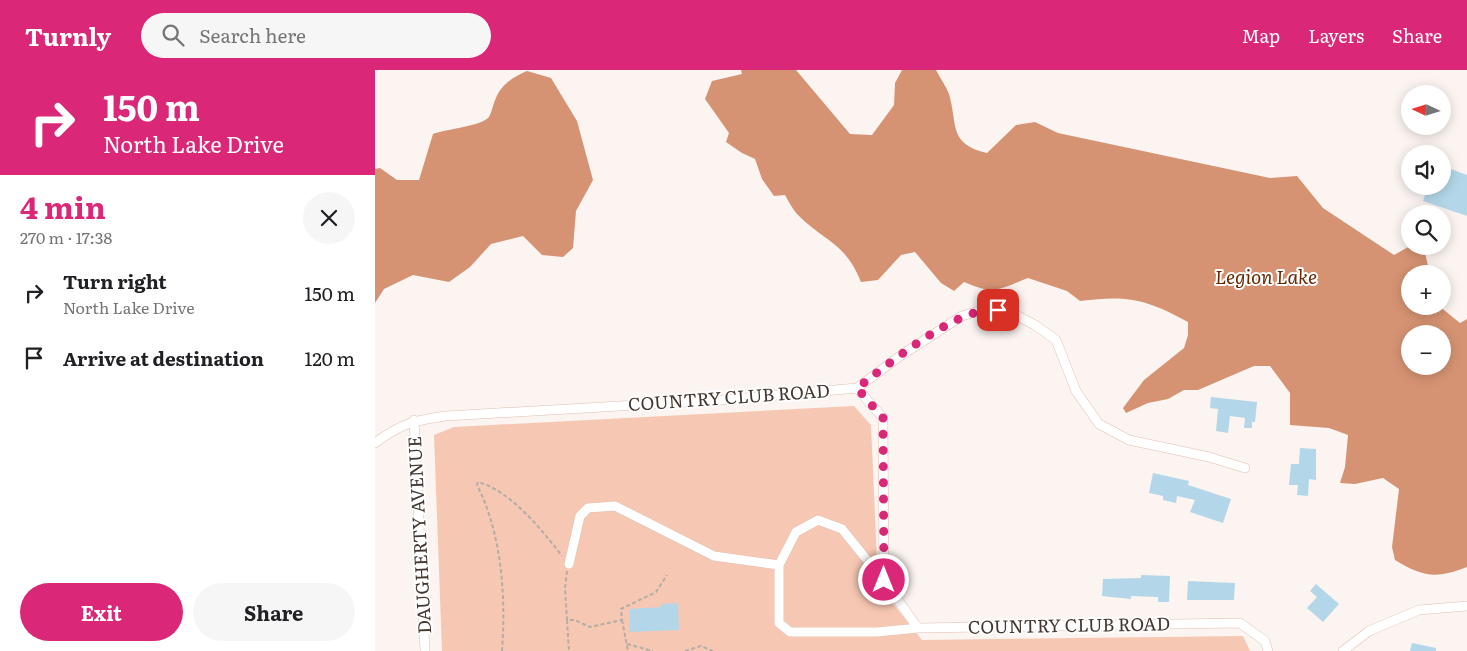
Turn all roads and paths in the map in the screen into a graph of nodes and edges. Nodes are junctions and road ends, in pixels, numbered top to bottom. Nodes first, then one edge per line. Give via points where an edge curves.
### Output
1 (857, 388) junction
2 (414, 420) junction
3 (375, 443) edge
4 (1245, 468) dead end
5 (569, 564) junction
6 (779, 565) junction
7 (667, 575) dead end
8 (884, 580) junction
9 (1467, 606) edge
10 (567, 620) junction
11 (622, 620) junction
12 (918, 628) junction
13 (627, 644) junction
14 (425, 651) edge
15 (503, 651) edge
16 (569, 651) edge
17 (628, 651) edge
18 (653, 651) edge
19 (685, 651) edge
20 (713, 651) edge
21 (1269, 651) edge
22 (1343, 651) edge

1 - 2 street, COUNTRY CLUB ROAD
1 - 4 street via 962,316 988,308 1008,311 1035,324 1056,340 1076,391 1099,424 1129,440
1 - 8 street via 883,418
2 - 3 street, COUNTRY CLUB ROAD via 391,430
2 - 14 street, DAUGHERTY AVENUE
5 - 6 street via 580,516 588,508 615,506 714,556
5 - 10 path via 565,588
5 - 15 path via 514,502 478,482 497,546
6 - 8 street via 796,532 818,520 843,529
6 - 12 street, COUNTRY CLUB ROAD via 779,623 790,632 877,632
7 - 11 path via 656,592 621,609
8 - 12 street
9 - 22 street via 1419,610 1369,631
10 - 11 path via 590,627
10 - 16 path
11 - 13 path
12 - 21 street, COUNTRY CLUB ROAD via 1240,623 1265,641
13 - 17 path
13 - 18 path
19 - 20 path via 701,646

